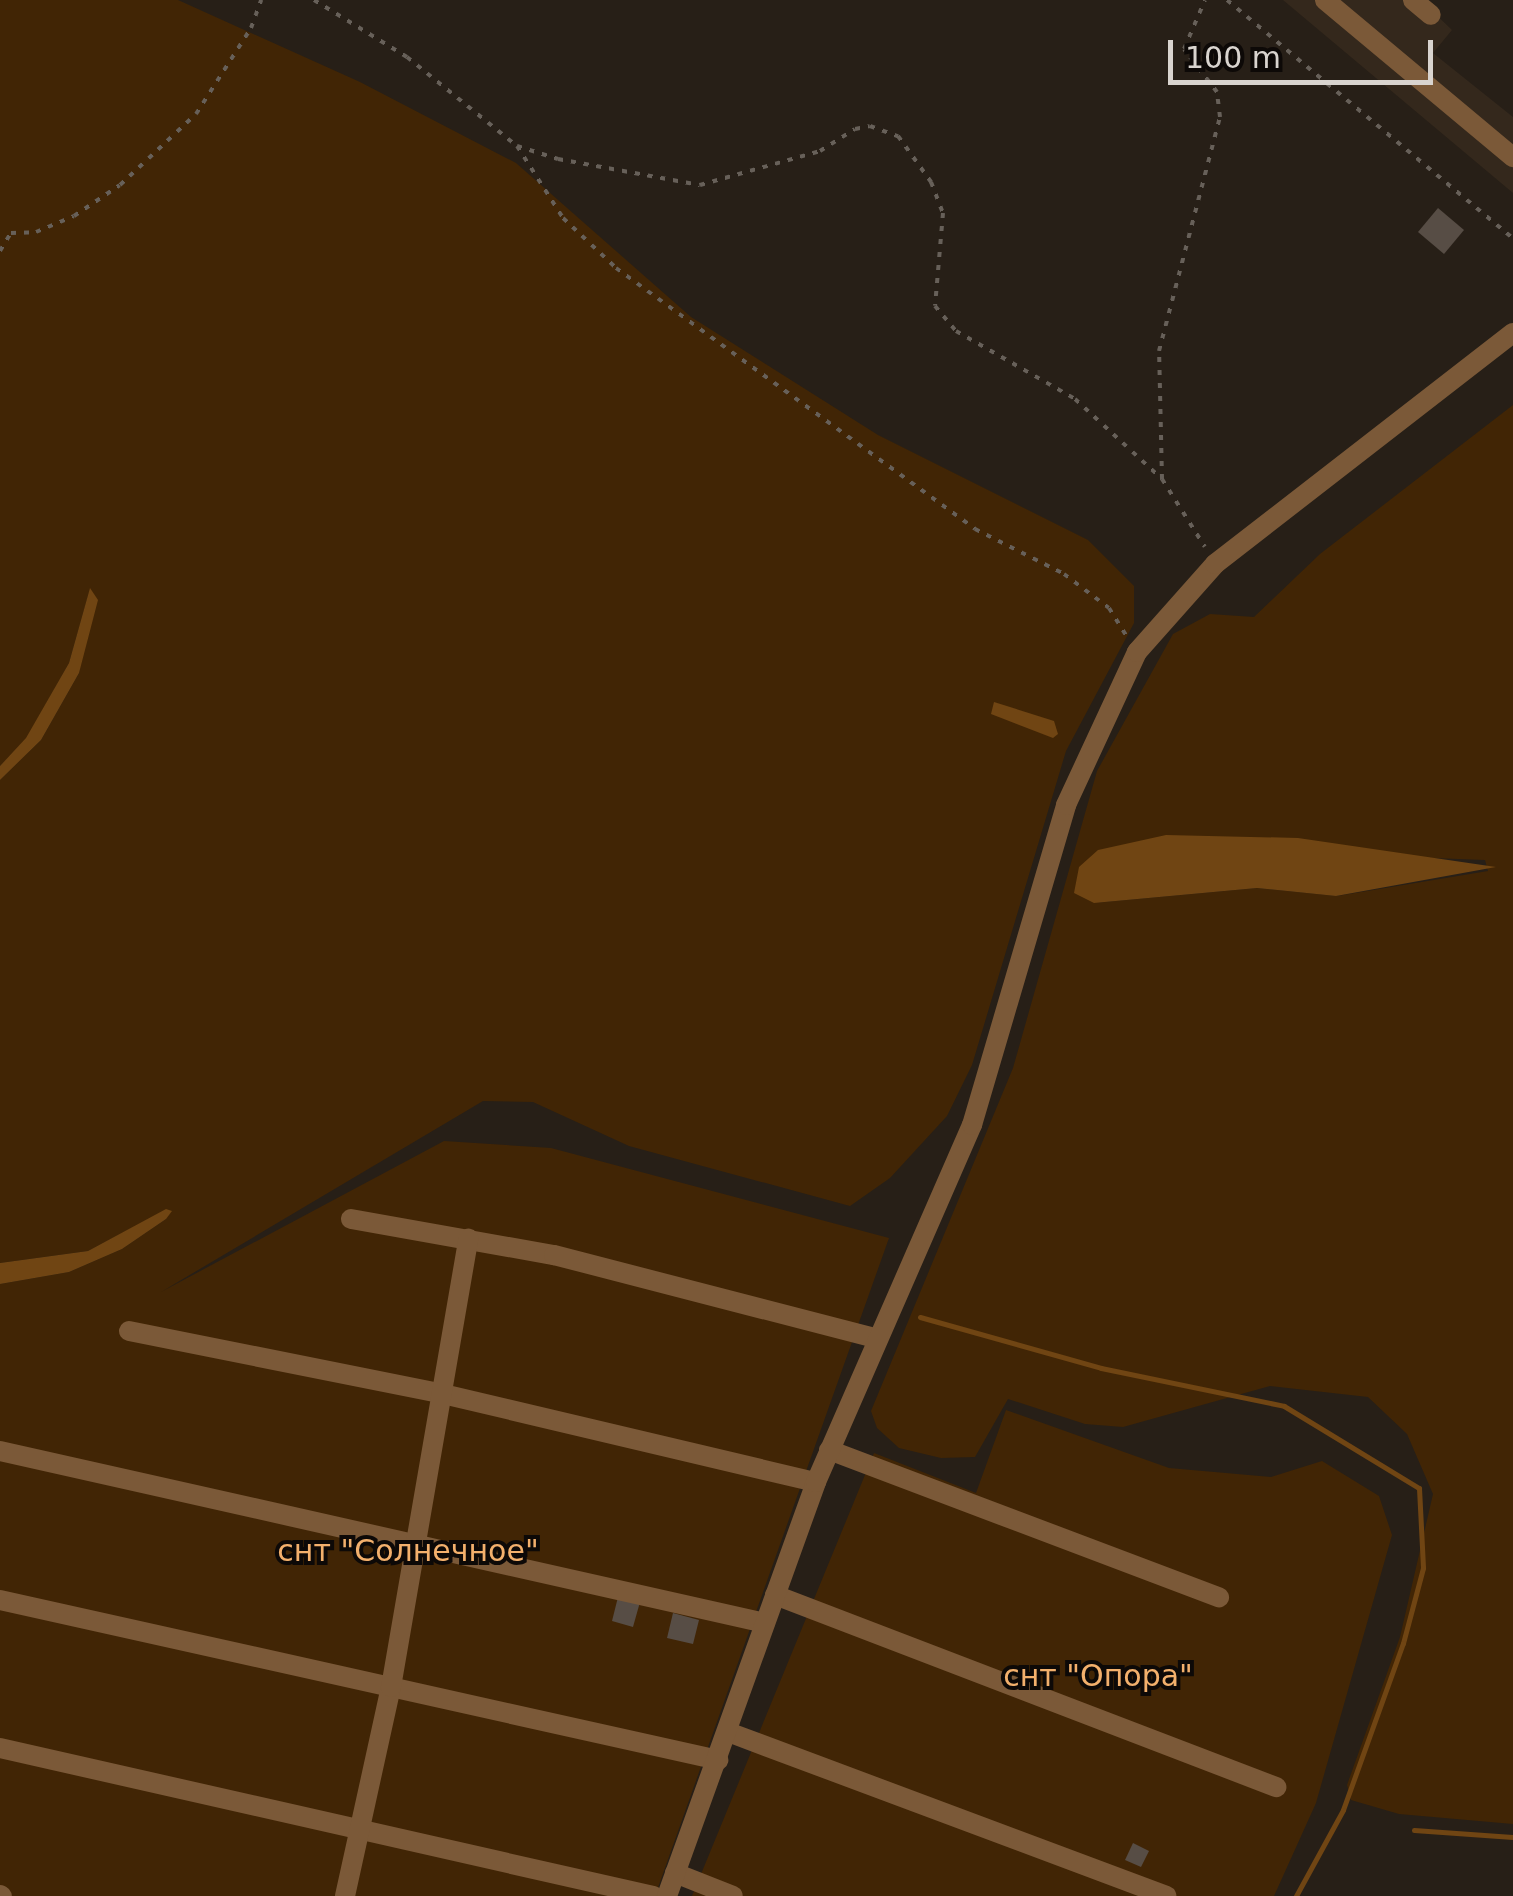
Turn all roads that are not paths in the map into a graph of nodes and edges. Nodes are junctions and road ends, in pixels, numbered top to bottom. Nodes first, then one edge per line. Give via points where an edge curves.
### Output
1 (1325, 0) edge
2 (1413, 0) edge
3 (1430, 15) dead end
4 (1513, 157) edge
5 (1513, 334) edge
6 (351, 1219) dead end
7 (468, 1238) junction
8 (129, 1331) dead end
9 (876, 1338) junction
10 (442, 1394) junction
11 (829, 1450) junction
12 (0, 1451) edge
13 (816, 1482) junction
14 (418, 1543) junction
15 (775, 1596) junction
16 (1219, 1597) dead end
17 (0, 1600) edge
18 (765, 1623) junction
19 (392, 1687) junction
20 (728, 1732) junction
21 (0, 1748) edge
22 (718, 1760) junction
23 (1276, 1787) dead end
24 (360, 1828) junction
25 (675, 1873) junction
26 (345, 1896) edge
27 (654, 1896) edge
28 (666, 1896) edge
29 (733, 1896) edge
30 (1166, 1896) edge

1 - 4 street
2 - 3 street
5 - 9 street via 1215,564 1137,652 1066,805 972,1126
6 - 7 street
7 - 9 street
7 - 10 street
8 - 10 street
9 - 11 street
10 - 13 street
10 - 14 street
11 - 13 street
11 - 16 street
12 - 14 street
13 - 15 street
14 - 18 street
14 - 19 street
15 - 18 street
15 - 23 street
17 - 19 street
18 - 20 street
19 - 22 street
19 - 24 street
20 - 22 street
20 - 30 street
21 - 24 street
22 - 25 street
24 - 26 street
24 - 27 street
25 - 28 street
25 - 29 street

